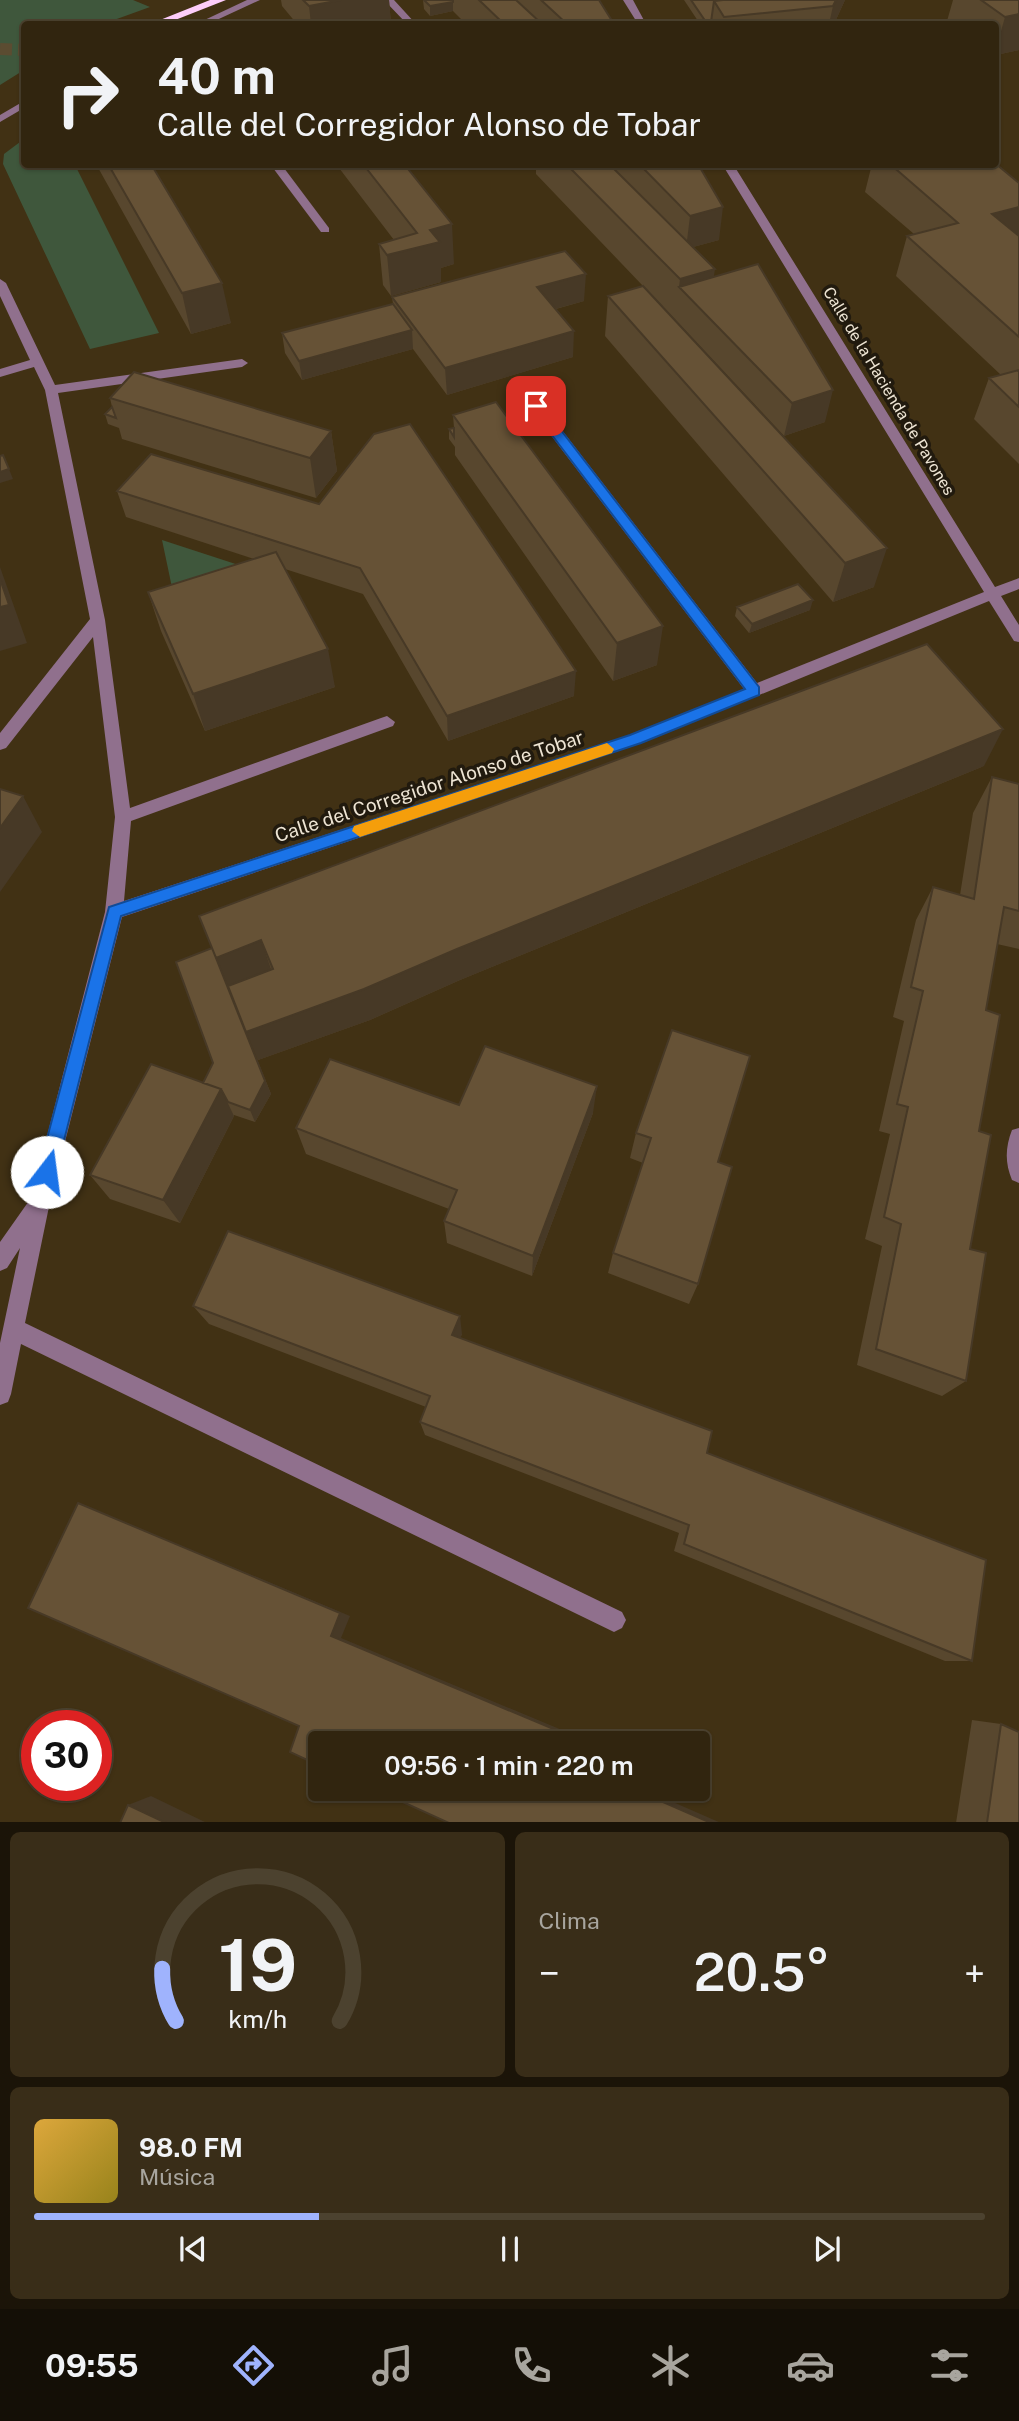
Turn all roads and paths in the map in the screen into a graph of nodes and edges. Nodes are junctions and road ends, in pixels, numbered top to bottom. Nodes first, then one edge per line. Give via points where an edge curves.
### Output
1 (220, 0) edge
2 (255, 0) edge
3 (389, 0) edge
4 (628, 0) edge
5 (164, 21) edge
6 (208, 21) edge
7 (409, 21) edge
8 (640, 21) edge
9 (21, 106) edge
10 (0, 119) edge
11 (278, 168) edge
12 (729, 168) edge
13 (325, 230) dead end
14 (0, 283) edge
15 (36, 362) junction
16 (242, 363) dead end
17 (0, 373) edge
18 (51, 390) junction
19 (536, 406) dead end
20 (1019, 583) edge
21 (992, 593) junction
22 (98, 620) junction
23 (1019, 637) edge
24 (754, 691) junction
25 (387, 722) dead end
26 (0, 744) edge
27 (122, 817) junction
28 (114, 912) junction
29 (1019, 1137) edge
30 (1019, 1173) edge
31 (41, 1197) junction
32 (0, 1261) edge
33 (14, 1329) junction
34 (0, 1394) edge
35 (614, 1620) dead end

1 - 5 highway
2 - 6 street
3 - 7 street
4 - 8 street
9 - 10 street
11 - 13 street
12 - 21 street, Calle de la Hacienda de Pavones
14 - 15 street
15 - 17 street
15 - 18 street
16 - 18 street
18 - 22 street
19 - 24 street
20 - 21 street, Calle del Corregidor Alonso de Tobar
21 - 23 street, Calle de la Hacienda de Pavones
21 - 24 street, Calle del Corregidor Alonso de Tobar
22 - 26 street
22 - 27 street
24 - 28 street, Calle del Corregidor Alonso de Tobar via 636,739
25 - 27 street
27 - 28 street
28 - 31 street
29 - 30 street via 1015,1161
31 - 32 street
31 - 33 street
33 - 34 street
33 - 35 street

